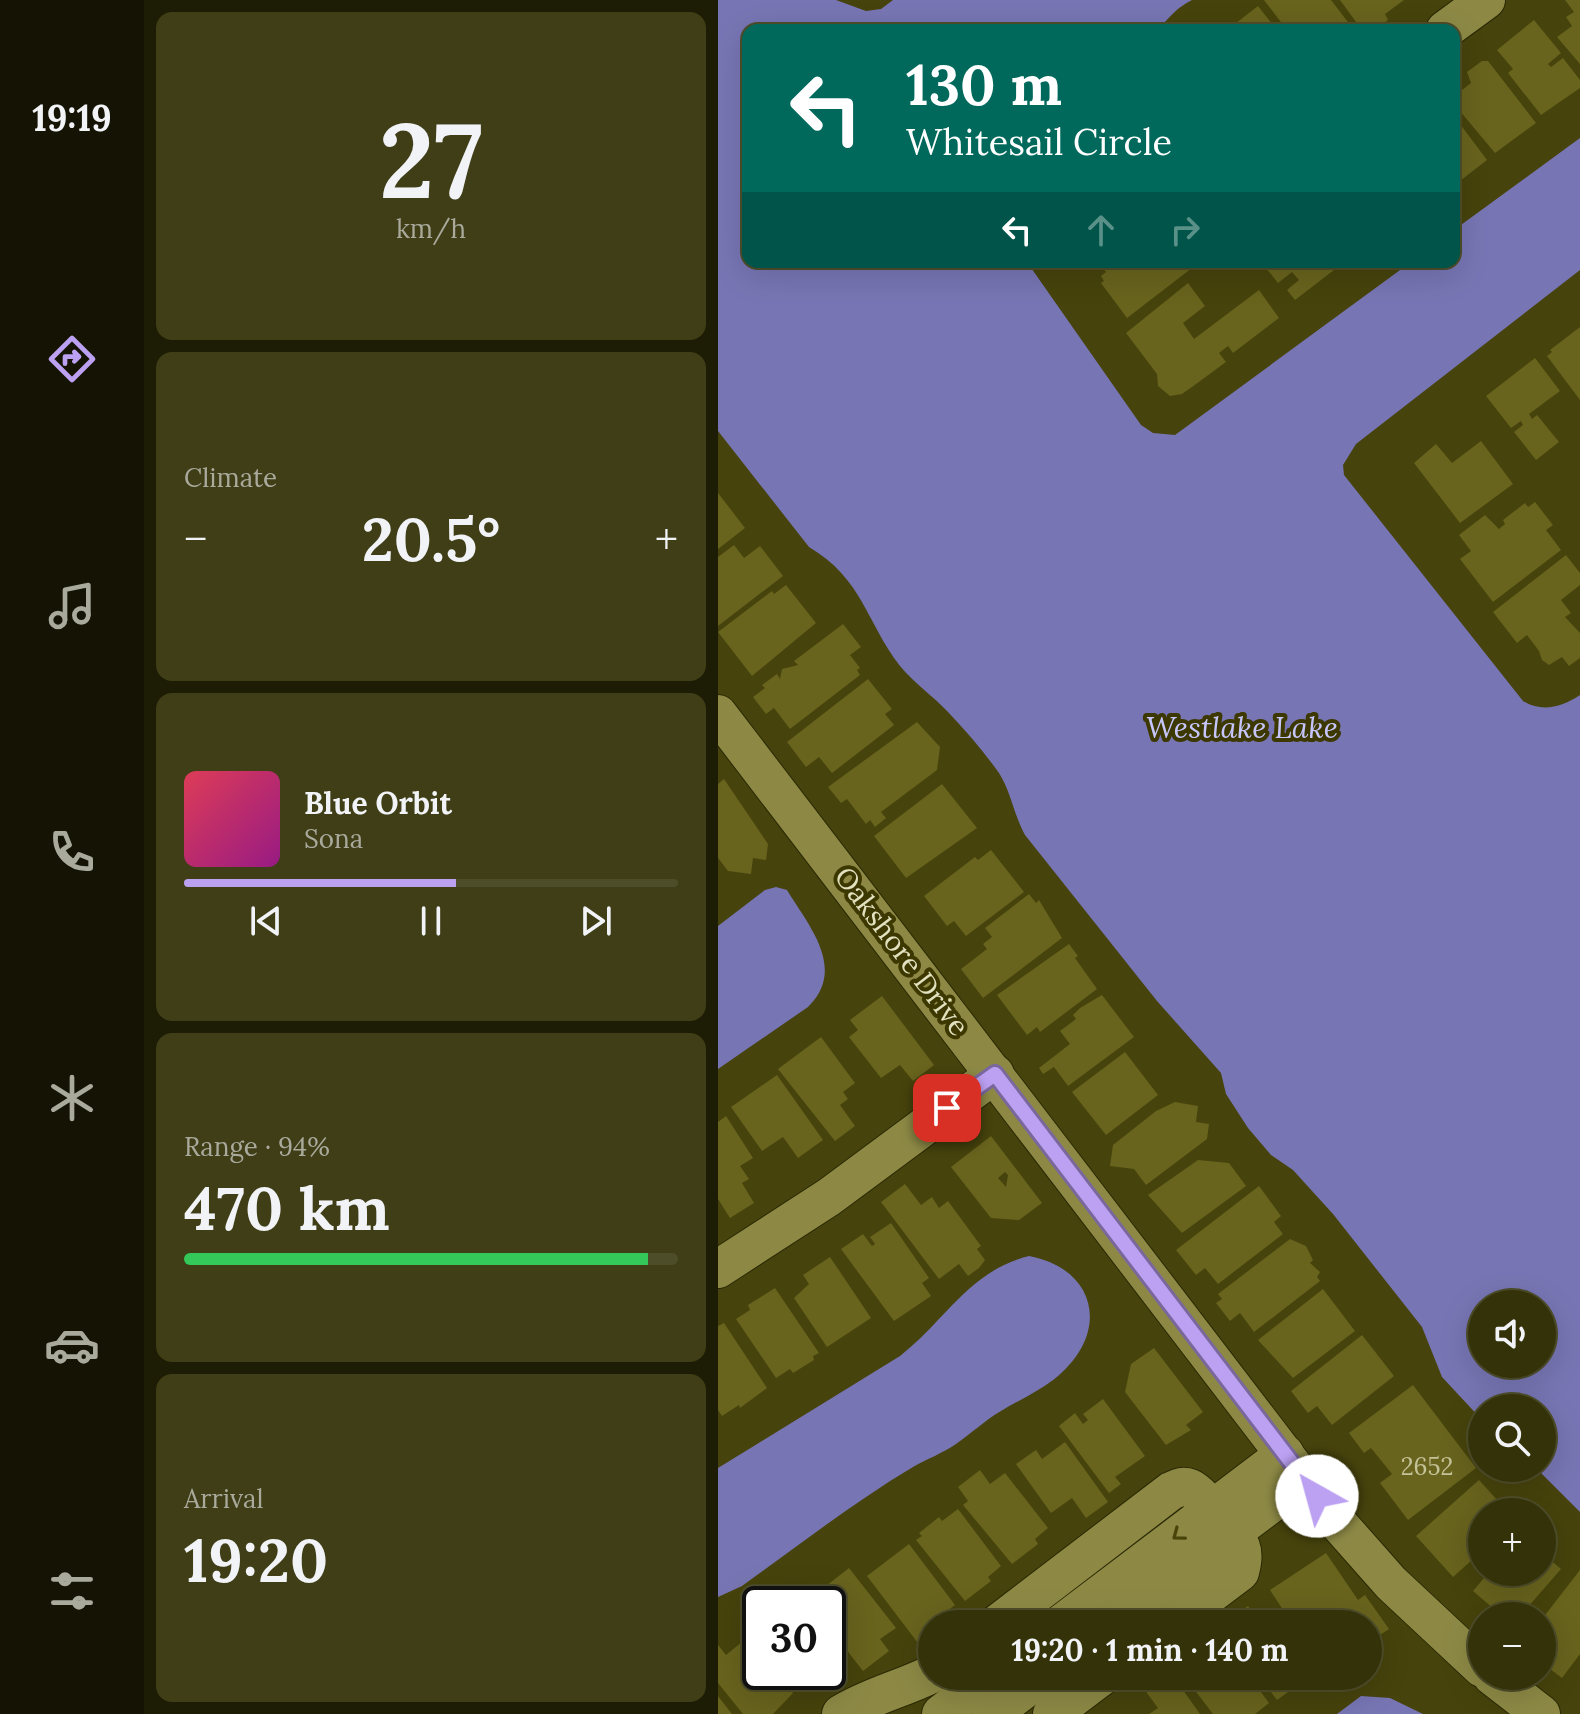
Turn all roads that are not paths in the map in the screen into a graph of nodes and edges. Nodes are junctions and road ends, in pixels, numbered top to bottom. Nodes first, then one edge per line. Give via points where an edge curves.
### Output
1 (1486, 0) edge
2 (1453, 24) edge
3 (719, 717) edge
4 (995, 1074) junction
5 (718, 1269) edge
6 (1294, 1467) junction
7 (1222, 1521) junction
8 (1015, 1610) edge
9 (1083, 1610) edge
10 (1126, 1610) edge
11 (1190, 1610) edge
12 (1468, 1655) edge
13 (918, 1679) edge
14 (973, 1690) edge
15 (1024, 1690) edge
16 (1084, 1690) edge
17 (1510, 1690) edge
18 (841, 1714) edge
19 (941, 1714) edge
20 (992, 1714) edge
21 (1052, 1714) edge
22 (1541, 1714) edge

1 - 2 street
3 - 4 street, Oakshore Drive
4 - 5 street via 829,1197
4 - 6 street, Oakshore Drive
6 - 7 street
6 - 12 street, Oakshore Drive via 1391,1583
7 - 8 street via 1194,1489 1171,1491
7 -> 9 street
7 - 10 street
7 - 11 street via 1241,1548 1240,1572
13 - 18 street
14 - 19 street
15 - 20 street
16 - 21 street
17 - 22 street

